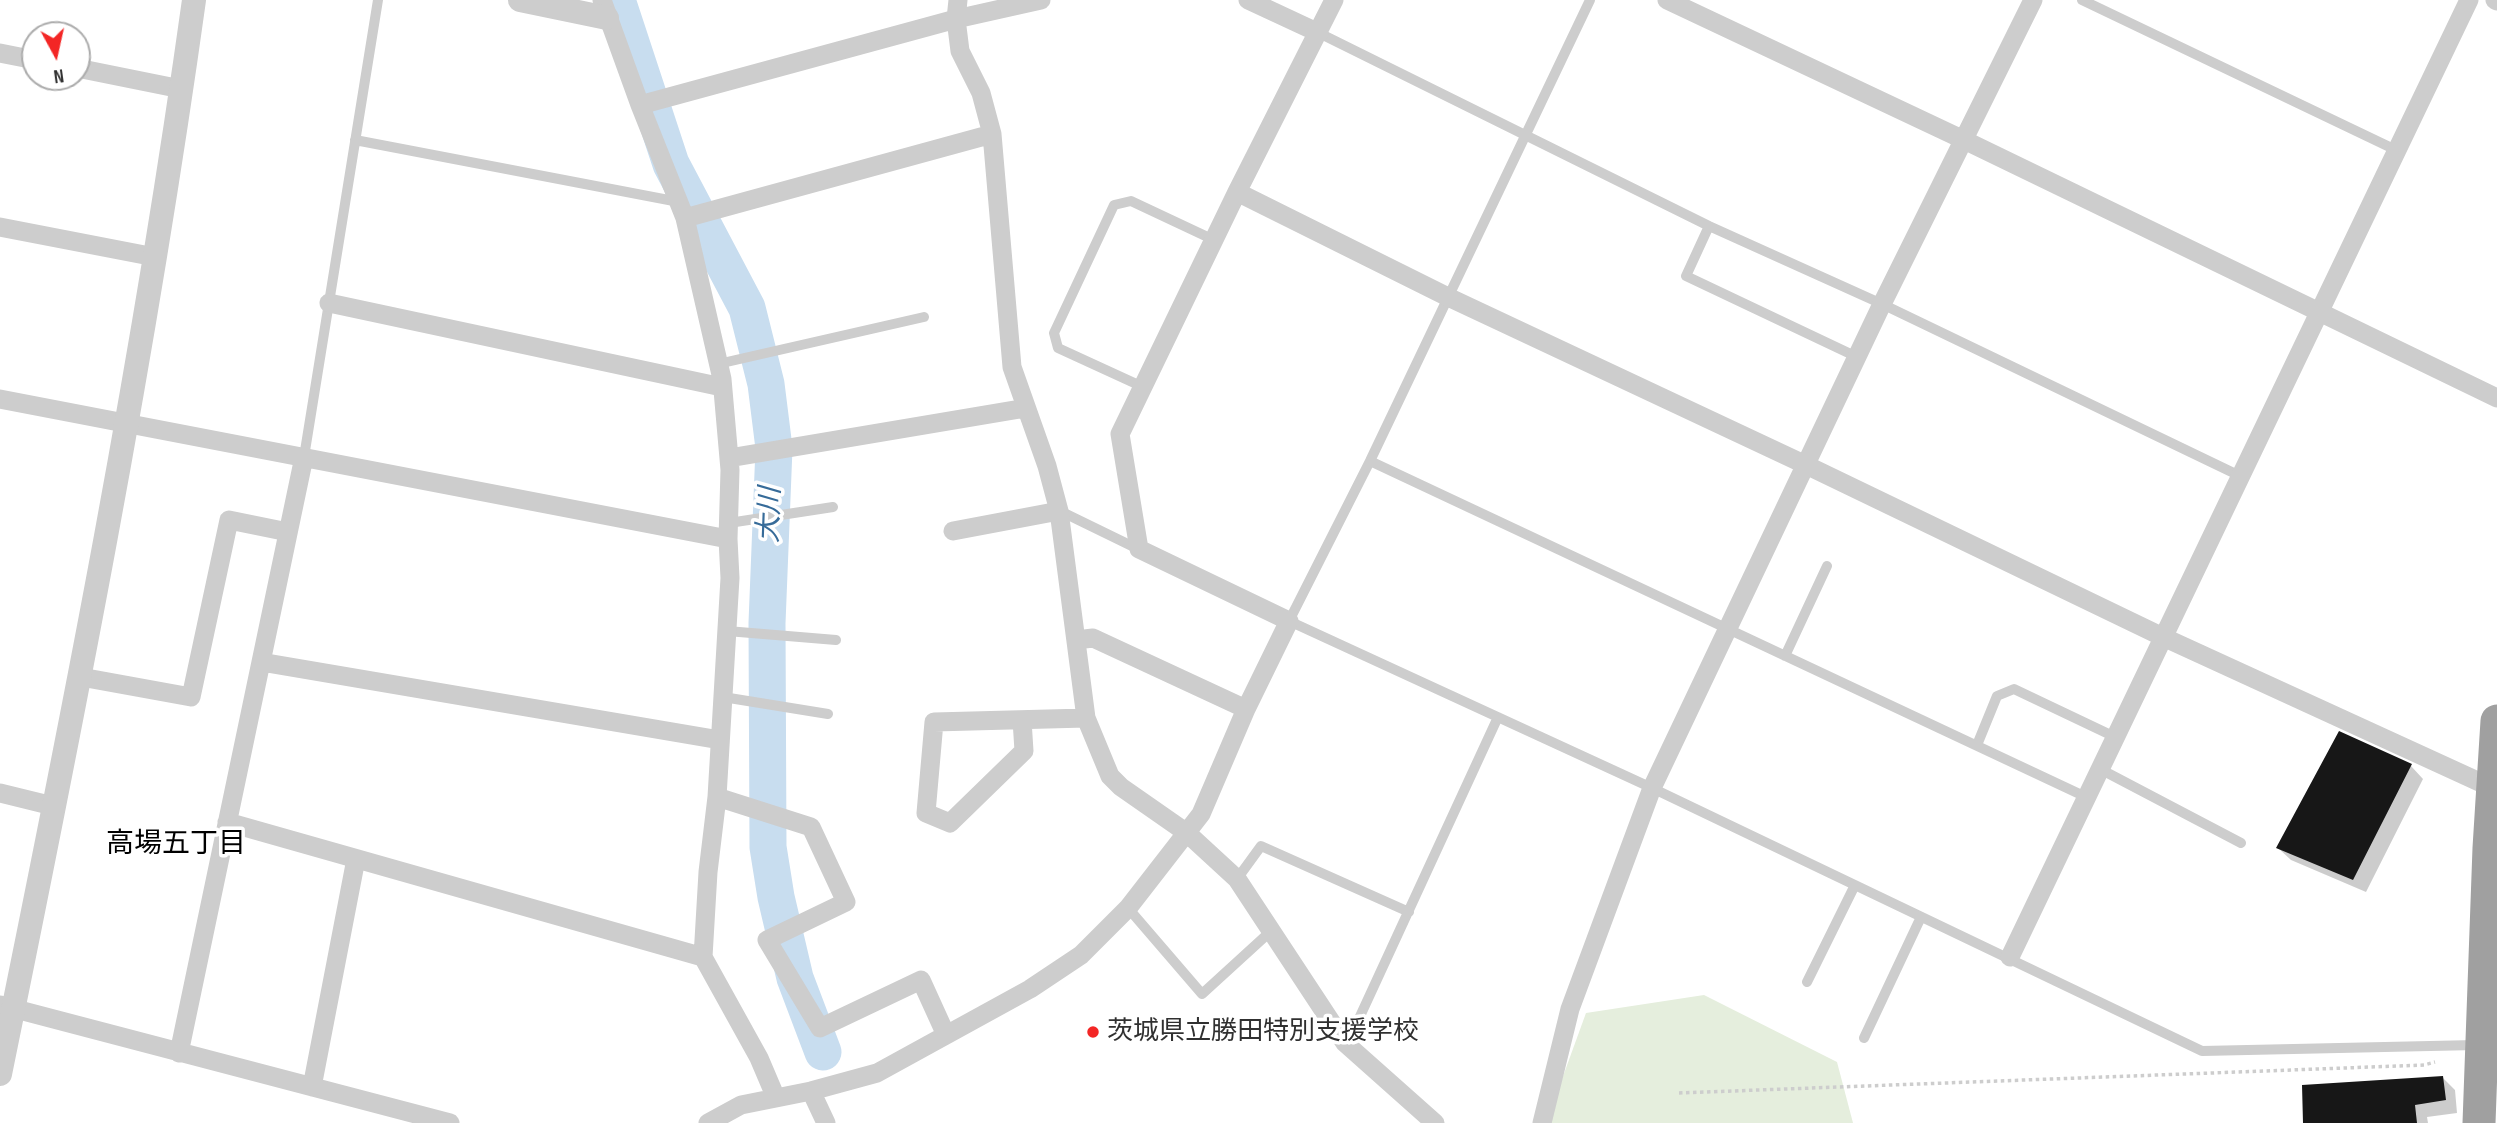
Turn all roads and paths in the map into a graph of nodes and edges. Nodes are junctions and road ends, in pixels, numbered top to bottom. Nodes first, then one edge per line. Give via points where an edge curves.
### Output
1 (194, 0) edge
2 (378, 0) edge
3 (520, 0) edge
4 (1041, 0) edge
5 (1248, 0) edge
6 (1334, 0) edge
7 (1590, 0) edge
8 (1667, 0) edge
9 (2033, 0) edge
10 (2082, 0) edge
11 (2469, 0) edge
12 (604, 9) edge
13 (957, 9) edge
14 (1319, 33) junction
15 (0, 54) edge
16 (21, 58) edge
17 (91, 71) edge
18 (181, 89) junction
19 (640, 106) junction
20 (992, 134) junction
21 (1524, 136) junction
22 (355, 140) junction
23 (1964, 140) junction
24 (2398, 151) junction
25 (1237, 192) junction
26 (682, 210) junction
27 (1709, 226) junction
28 (0, 227) edge
29 (1214, 240) junction
30 (155, 257) junction
31 (1448, 296) junction
32 (329, 303) junction
33 (1882, 304) junction
34 (2319, 313) junction
35 (924, 317) dead end
36 (1857, 357) junction
37 (718, 363) junction
38 (722, 387) junction
39 (1143, 387) junction
40 (2497, 398) edge
41 (0, 399) edge
42 (1026, 408) junction
43 (126, 424) junction
44 (304, 457) junction
45 (729, 458) junction
46 (1370, 461) junction
47 (1806, 465) junction
48 (2240, 476) junction
49 (833, 507) dead end
50 (1059, 511) junction
51 (729, 531) junction
52 (953, 531) dead end
53 (288, 532) junction
54 (1139, 549) junction
55 (1827, 566) dead end
56 (1289, 621) junction
57 (1730, 628) junction
58 (727, 631) junction
59 (2162, 638) junction
60 (836, 640) dead end
61 (1076, 640) junction
62 (1785, 656) junction
63 (261, 662) junction
64 (80, 677) junction
65 (723, 697) junction
66 (1246, 709) junction
67 (828, 714) dead end
68 (1498, 717) junction
69 (1086, 718) junction
70 (1022, 720) junction
71 (2497, 722) edge
72 (2115, 737) junction
73 (720, 740) junction
74 (1977, 746) junction
75 (2099, 769) junction
76 (1652, 788) junction
77 (2495, 790) edge
78 (0, 793) edge
79 (717, 797) junction
80 (2086, 797) junction
81 (53, 806) junction
82 (227, 822) junction
83 (1187, 833) junction
84 (2241, 843) dead end
85 (356, 859) junction
86 (1237, 879) junction
87 (1855, 885) junction
88 (1128, 908) junction
89 (1409, 912) junction
90 (1921, 917) junction
91 (1272, 930) junction
92 (703, 957) junction
93 (2010, 957) junction
94 (1807, 982) dead end
95 (7, 1007) edge
96 (946, 1035) junction
97 (1864, 1038) dead end
98 (1345, 1043) junction
99 (2489, 1045) edge
100 (179, 1053) junction
101 (2437, 1062) dead end
102 (0, 1074) edge
103 (312, 1087) junction
104 (811, 1091) junction
105 (1679, 1093) dead end
106 (776, 1098) junction
107 (450, 1123) edge
108 (708, 1123) edge
109 (826, 1123) edge
110 (1435, 1123) edge
111 (1542, 1123) edge
112 (2479, 1123) edge

1 - 18 street
2 - 22 lane
3 - 12 street
4 - 13 street
5 - 14 street
6 - 14 street
7 - 21 lane
8 - 23 street
9 - 23 street
10 - 24 lane
11 - 24 street
12 - 19 street
13 - 19 street
13 - 20 street via 960,51 981,93
14 - 21 lane
14 - 25 street
15 - 16 street
17 - 18 street
18 - 30 street
19 - 26 street
20 - 26 street
20 - 42 street via 1012,367
21 - 27 lane
21 - 31 lane
22 - 26 lane
22 - 32 lane
23 - 33 street
23 - 34 street
24 - 34 street
25 - 29 street
25 - 31 street
26 - 37 street
27 - 33 lane
27 - 36 lane via 1686,276
28 - 30 street
29 - 39 street
29 - 39 lane via 1131,201 1114,205 1054,333 1058,348
30 - 43 street
31 - 46 lane
31 - 47 street
32 - 38 street
32 - 44 lane
33 - 36 street
33 - 48 lane
34 - 40 street
34 - 48 street
35 - 37 lane
36 - 47 street
37 - 38 street
38 - 45 street
39 - 54 street via 1120,434
41 - 43 street
42 - 45 street
42 - 50 street
43 - 44 street
43 - 64 street
44 - 51 street
44 - 53 street
45 - 51 street
46 - 56 lane
46 - 57 lane
47 - 57 street
47 - 59 street
48 - 59 street
49 - 51 lane
50 - 52 street
50 - 54 lane
50 - 61 street
51 - 58 street
53 - 63 street
53 - 64 street via 229,520 191,697
54 - 56 street
55 - 62 lane
56 - 66 street
56 - 68 lane
57 - 62 lane
57 - 76 street
58 - 60 lane
58 - 65 street
59 - 72 street
59 - 77 street
61 - 66 street via 1093,638
61 - 69 street
62 - 74 lane
63 - 73 street
63 - 82 street
64 - 81 street
65 - 67 lane
65 - 73 street
66 - 83 street via 1201,814
68 - 76 lane
68 - 89 lane
69 - 70 street
69 - 83 street via 1110,776
70 - 70 street via 934,722 926,813 950,823 978,796 1024,751
71 - 77 highway
72 - 74 lane via 2014,690 1997,696
72 - 75 street
73 - 79 street
74 - 80 lane
75 - 80 street
75 - 84 lane
76 - 87 lane
76 - 111 street via 1570,1009
77 - 99 highway
78 - 81 street
79 - 92 street
79 - 96 street via 811,827 846,902 767,940 820,1028 921,980
80 - 93 street
81 - 95 street
82 - 85 street
82 - 100 street
83 - 86 street
83 - 88 street
85 - 92 street
85 - 103 street
86 - 89 lane via 1261,846
86 - 91 street
87 - 90 lane
87 - 94 lane
88 - 91 lane via 1202,994
88 - 96 street via 1081,955
89 - 98 lane
90 - 93 lane
90 - 97 lane
91 - 98 street
92 - 106 street
93 - 99 lane via 2202,1051
95 - 100 street
95 - 102 street
96 - 104 street via 877,1073
98 - 110 street
99 - 112 highway
100 - 103 street
101 - 105 path
103 - 107 street
104 - 106 street
104 - 109 street
106 - 108 street via 741,1105

